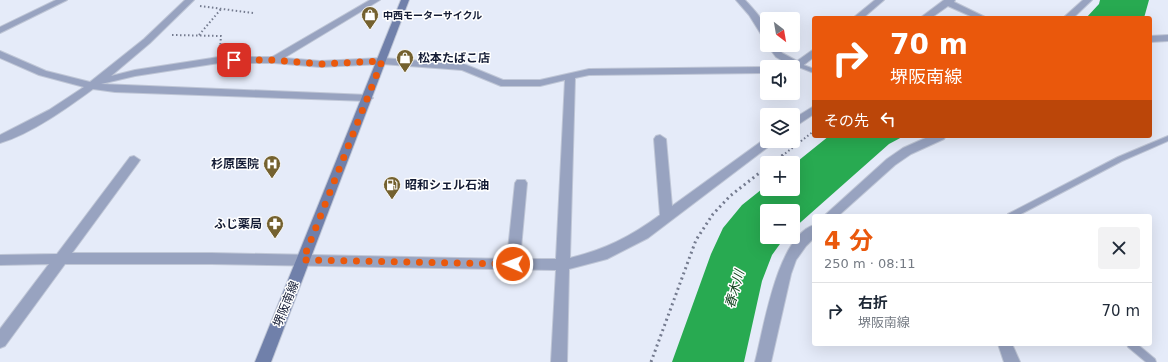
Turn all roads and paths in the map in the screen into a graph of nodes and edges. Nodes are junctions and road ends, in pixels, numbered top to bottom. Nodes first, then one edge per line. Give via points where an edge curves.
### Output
1 (63, 0) edge
2 (376, 0) edge
3 (405, 0) edge
4 (740, 0) edge
5 (880, 0) edge
6 (1088, 0) edge
7 (949, 1) edge
8 (188, 2) edge
9 (222, 8) junction
10 (253, 13) dead end
11 (860, 16) edge
12 (928, 16) edge
13 (978, 16) edge
14 (1070, 16) edge
15 (760, 25) edge
16 (0, 30) edge
17 (155, 34) junction
18 (198, 36) junction
19 (1168, 38) edge
20 (1152, 39) edge
21 (777, 52) edge
22 (0, 54) edge
23 (812, 54) edge
24 (219, 60) junction
25 (274, 60) junction
26 (788, 60) edge
27 (382, 61) junction
28 (800, 63) edge
29 (800, 66) edge
30 (760, 70) edge
31 (812, 70) edge
32 (570, 76) junction
33 (94, 84) junction
34 (368, 98) junction
35 (812, 110) edge
36 (800, 119) edge
37 (812, 133) edge
38 (936, 138) edge
39 (1168, 138) edge
40 (0, 139) edge
41 (660, 139) dead end
42 (761, 148) edge
43 (782, 156) edge
44 (134, 160) dead end
45 (760, 173) edge
46 (521, 182) dead end
47 (832, 214) edge
48 (1015, 214) edge
49 (667, 217) junction
50 (812, 232) edge
51 (61, 259) junction
52 (0, 260) edge
53 (303, 260) junction
54 (513, 264) junction
55 (563, 265) junction
56 (0, 341) edge
57 (1006, 346) edge
58 (1133, 346) edge
59 (263, 362) edge
60 (559, 362) edge
61 (651, 362) edge
62 (763, 362) edge
63 (1012, 362) edge
64 (1152, 362) edge

1 - 16 street
2 - 25 street
3 - 27 main road, 堺阪南線
4 - 15 street
5 - 11 street
6 - 14 street
7 - 12 street
7 - 13 street
8 - 9 path
8 - 17 street
9 - 10 path
9 - 18 path
17 - 18 path
17 - 33 street
18 - 24 path via 221,36
19 - 20 street
21 - 26 street
22 - 33 street via 43,73
23 - 28 street
24 - 25 street
24 - 33 street via 135,73
25 - 27 street via 320,64
27 - 32 street via 464,67 501,83 540,83
27 - 34 main road, 堺阪南線
29 - 31 lane
30 - 32 street via 589,72
32 - 55 street
33 - 34 street via 115,89
33 - 40 street via 45,116
34 - 53 main road, 堺阪南線
35 - 36 street
37 - 43 path
38 - 47 street via 901,154
39 - 48 lane via 1113,163
41 - 49 street
42 - 49 street
44 - 51 street
45 - 61 path via 730,196 713,214 696,240
46 - 54 street
49 - 55 street via 643,234 602,255
50 - 62 street via 790,258
51 - 52 street
51 - 53 street
51 - 56 street
53 - 54 street
53 - 59 main road, 堺阪南線
54 - 55 street
55 - 60 street
57 - 63 street
58 - 64 lane

